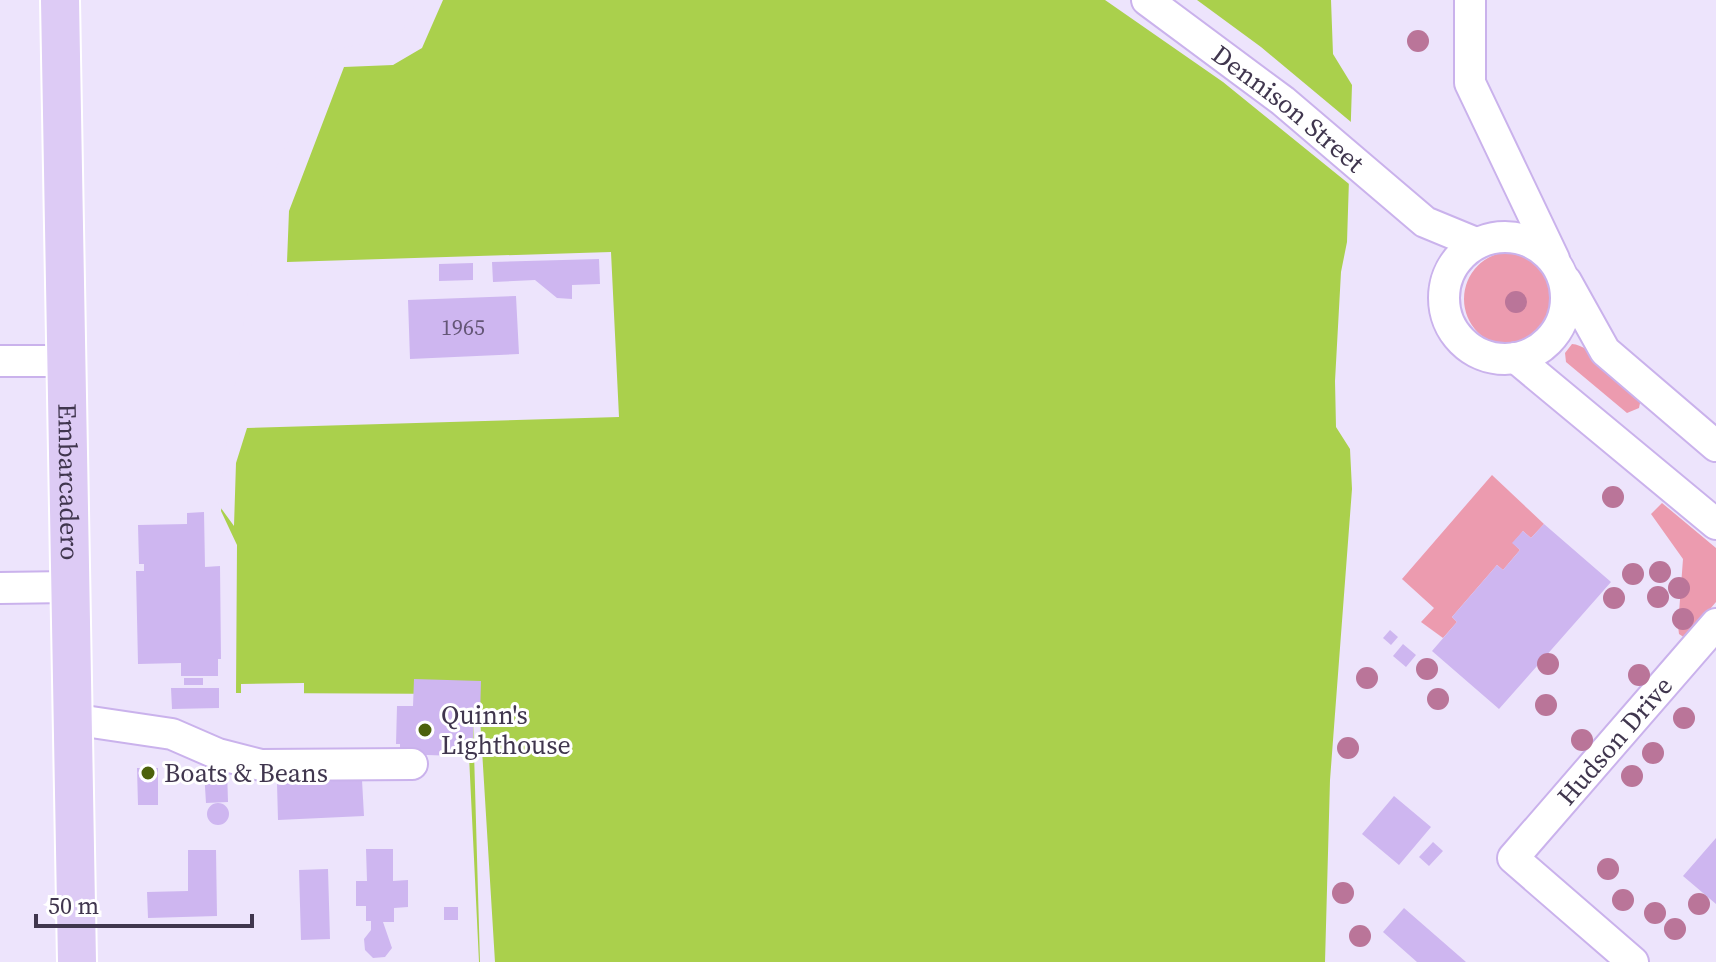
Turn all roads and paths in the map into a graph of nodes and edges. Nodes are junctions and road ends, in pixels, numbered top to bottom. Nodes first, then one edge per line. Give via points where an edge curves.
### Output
1 (60, 0) edge
2 (1147, 0) edge
3 (1470, 0) edge
4 (1517, 177) junction
5 (1425, 222) junction
6 (1479, 241) junction
7 (1559, 269) junction
8 (1443, 289) junction
9 (1525, 355) junction
10 (0, 361) edge
11 (66, 361) junction
12 (1716, 446) edge
13 (1716, 503) edge
14 (1716, 524) edge
15 (69, 587) junction
16 (0, 588) edge
17 (1716, 624) edge
18 (71, 719) junction
19 (412, 764) dead end
20 (77, 962) edge
21 (1633, 962) edge

1 - 11 main road, Embarcadero
2 - 5 street, Dennison Street via 1283,101
3 - 4 street via 1470,83
4 - 6 street via 1506,223
4 - 7 street
5 - 6 street, Dennison Street
5 - 8 street
6 - 7 street via 1517,237 1548,254
6 - 8 street via 1461,254
7 - 9 street via 1566,288 1560,326 1549,341
7 - 12 street via 1605,351
8 - 9 street via 1450,327 1462,343 1487,356
9 - 13 street
9 - 14 street
10 - 11 street
11 - 15 main road, Embarcadero
15 - 16 street
15 - 18 main road, Embarcadero
17 - 21 street, Hudson Drive via 1513,858
18 - 19 street via 172,734 261,765
18 - 20 main road, Embarcadero

